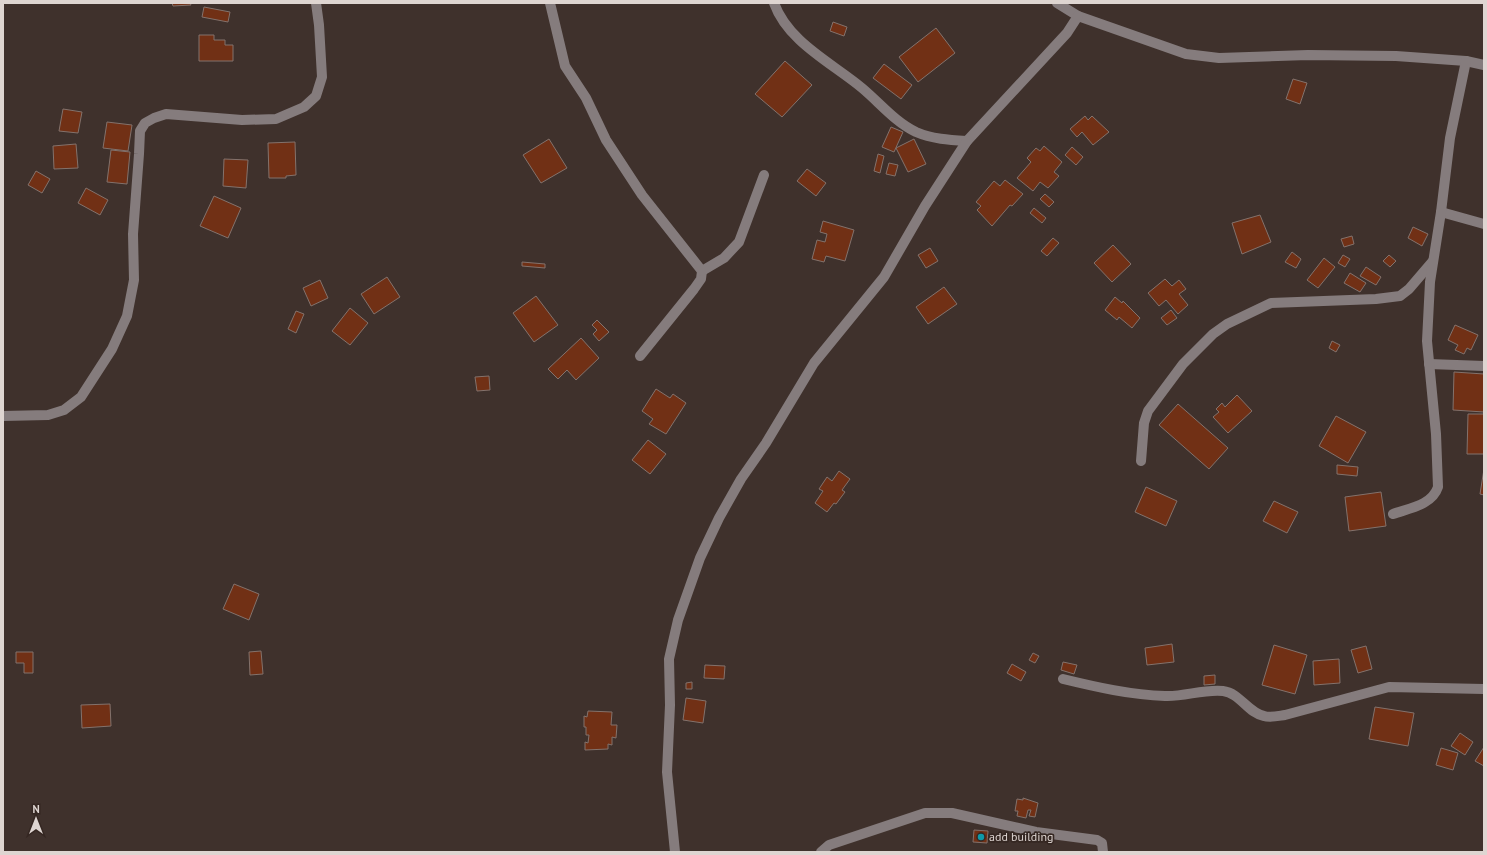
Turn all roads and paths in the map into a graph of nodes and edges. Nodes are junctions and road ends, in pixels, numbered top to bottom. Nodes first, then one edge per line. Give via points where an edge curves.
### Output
1 (316, 3) edge
2 (550, 3) edge
3 (774, 3) edge
4 (1057, 3) edge
5 (1078, 16) junction
6 (1466, 61) junction
7 (1484, 65) edge
8 (967, 141) junction
9 (764, 175) dead end
10 (1441, 212) junction
11 (1484, 224) edge
12 (1433, 260) junction
13 (702, 271) junction
14 (640, 356) dead end
15 (1429, 364) junction
16 (1484, 366) edge
17 (3, 416) edge
18 (1141, 461) dead end
19 (1393, 514) dead end
20 (1063, 679) dead end
21 (1484, 689) edge
22 (675, 852) edge
23 (821, 852) edge
24 (1103, 852) edge

1 - 17 street via 322,77 316,96 304,107 276,119 242,120 166,114 145,123 140,131 138,154 133,234 134,280 127,316 112,349 81,397 64,410 48,415
2 - 13 street via 565,66 586,98 606,140 642,195
3 - 8 street via 778,14 798,38 862,88 904,126 927,136
4 - 5 street
5 - 6 street via 1186,54 1249,58 1308,55 1388,56
5 - 8 street via 1067,33
6 - 7 street
6 - 10 street via 1450,138
8 - 22 street via 925,206 884,278 814,363 741,479 700,558 678,620 669,659 667,772
9 - 13 street via 739,242 724,258
10 - 11 street
10 - 12 street
12 - 15 street via 1427,341
12 - 18 street via 1400,296 1272,303 1226,324 1183,364 1148,411 1144,423
13 - 14 street via 701,279 694,290
15 - 16 street
15 - 19 street via 1438,487 1430,501
20 - 21 street via 1099,687 1167,696 1224,691 1244,701 1262,716 1285,715 1389,687
23 - 24 street via 829,845 925,813 952,813 1036,832 1097,840 1102,842

